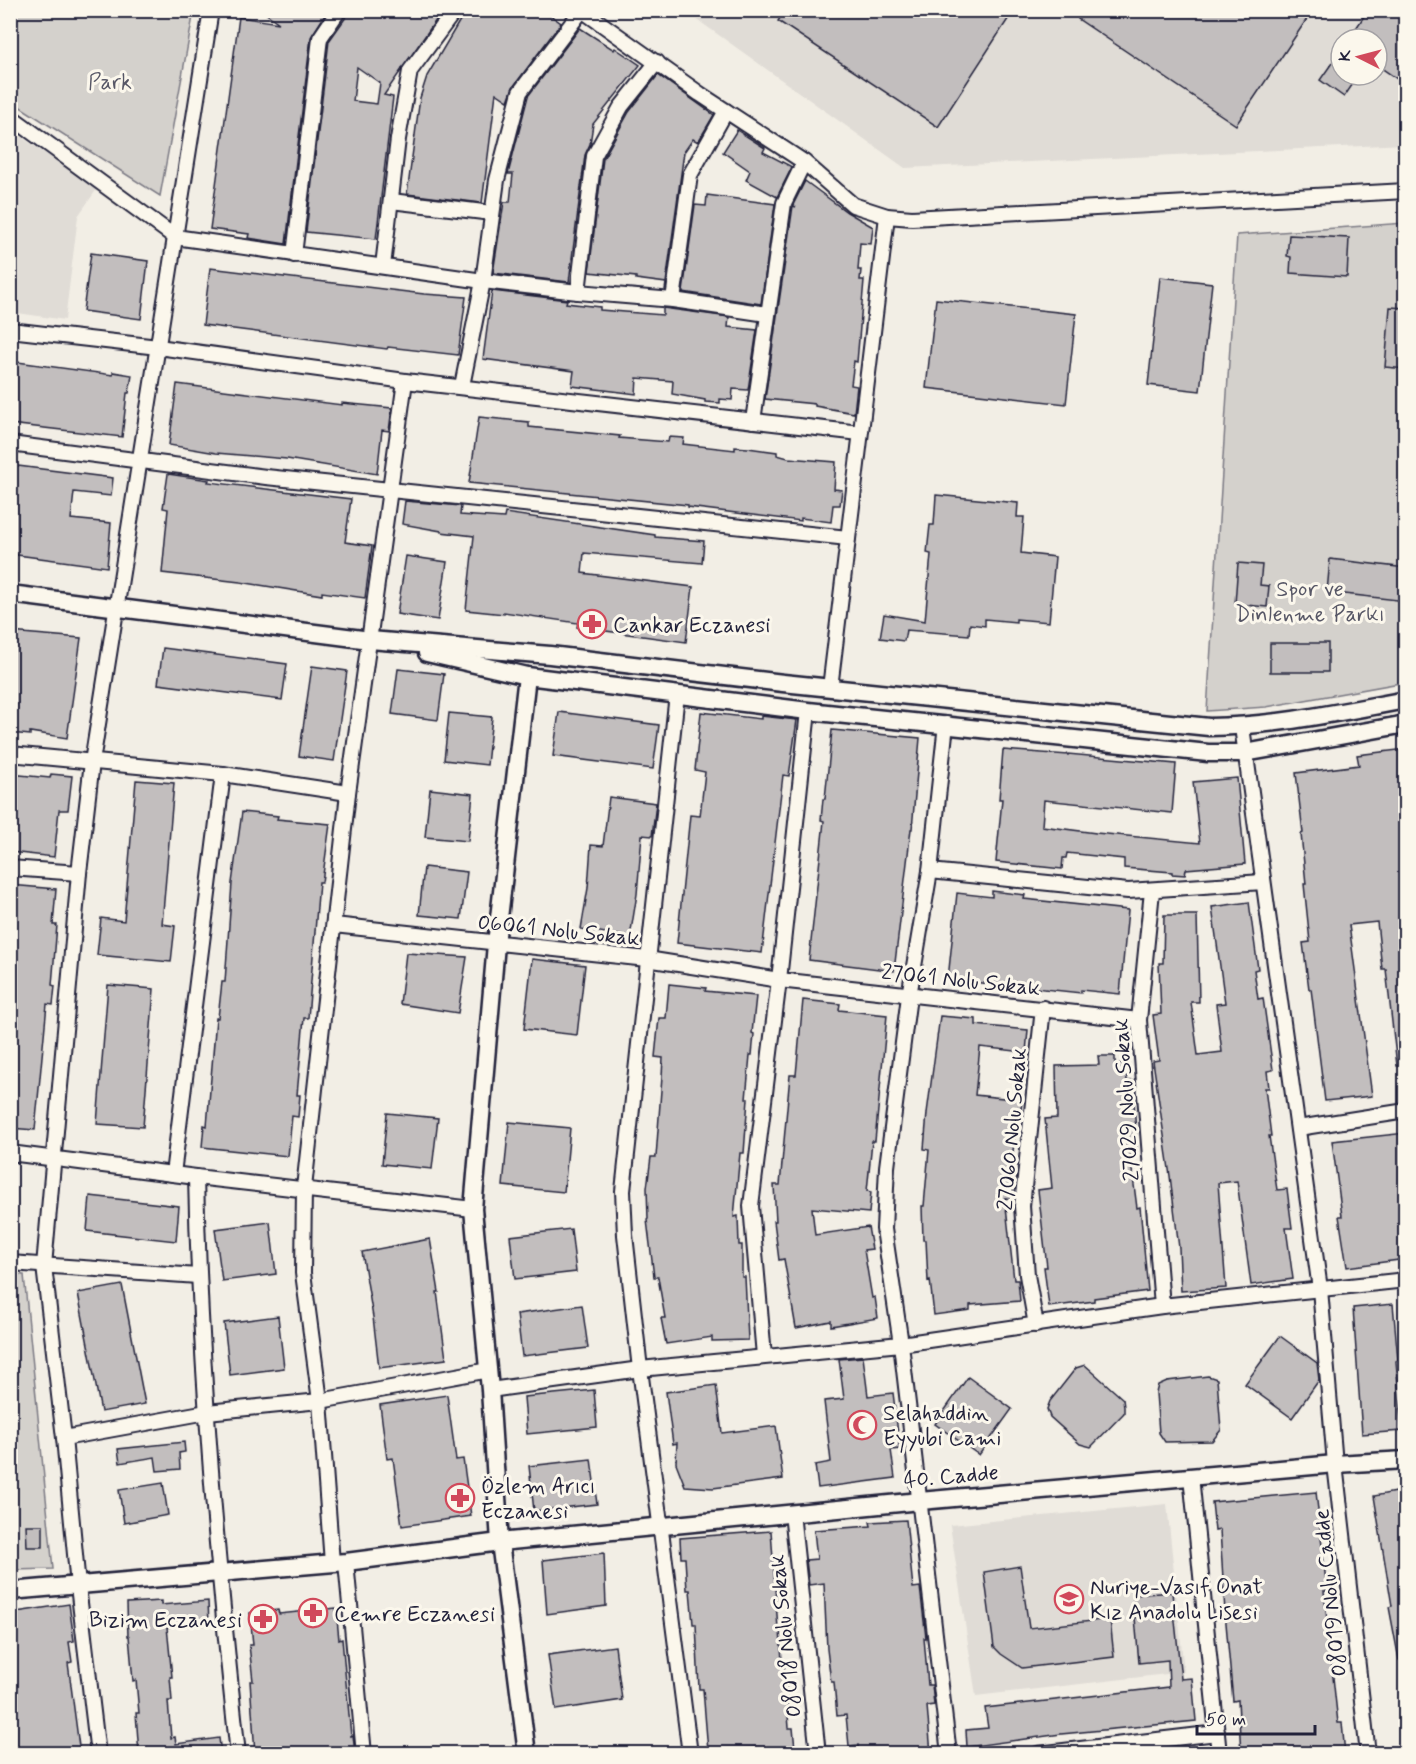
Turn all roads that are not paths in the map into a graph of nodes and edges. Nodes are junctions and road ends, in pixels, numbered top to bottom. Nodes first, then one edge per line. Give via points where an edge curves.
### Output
1 (211, 10) edge
2 (339, 10) edge
3 (455, 10) edge
4 (657, 62) junction
5 (726, 111) junction
6 (10, 116) edge
7 (804, 162) junction
8 (1406, 191) edge
9 (391, 201) junction
10 (492, 213) junction
11 (887, 216) junction
12 (175, 237) junction
13 (294, 255) junction
14 (383, 266) junction
15 (483, 281) junction
16 (578, 292) junction
17 (673, 300) junction
18 (767, 314) junction
19 (10, 330) edge
20 (158, 347) junction
21 (405, 381) junction
22 (462, 386) junction
23 (753, 421) junction
24 (860, 433) junction
25 (10, 444) edge
26 (138, 462) junction
27 (389, 489) junction
28 (848, 538) junction
29 (10, 594) edge
30 (117, 608) junction
31 (370, 640) junction
32 (527, 676) junction
33 (830, 688) junction
34 (677, 694) junction
35 (1406, 700) edge
36 (807, 711) junction
37 (946, 724) junction
38 (1406, 724) edge
39 (1242, 727) junction
40 (1245, 753) junction
41 (10, 754) edge
42 (92, 762) junction
43 (223, 774) junction
44 (348, 793) junction
45 (10, 868) edge
46 (930, 872) junction
47 (79, 873) junction
48 (1263, 882) junction
49 (1152, 891) junction
50 (334, 925) junction
51 (496, 944) junction
52 (647, 959) junction
53 (779, 980) junction
54 (909, 996) junction
55 (1043, 1008) junction
56 (1139, 1020) junction
57 (1406, 1111) edge
58 (1298, 1128) junction
59 (10, 1152) edge
60 (53, 1159) junction
61 (173, 1174) junction
62 (196, 1177) junction
63 (304, 1188) junction
64 (473, 1209) junction
65 (10, 1263) edge
66 (44, 1266) junction
67 (198, 1276) junction
68 (1406, 1280) edge
69 (1320, 1289) junction
70 (1162, 1306) junction
71 (1036, 1325) junction
72 (901, 1344) junction
73 (764, 1356) junction
74 (640, 1369) junction
75 (489, 1370) junction
76 (490, 1390) junction
77 (320, 1401) junction
78 (207, 1412) junction
79 (64, 1438) junction
80 (1406, 1460) edge
81 (1335, 1464) junction
82 (1191, 1476) junction
83 (920, 1501) junction
84 (792, 1513) junction
85 (661, 1526) junction
86 (500, 1542) junction
87 (339, 1563) junction
88 (219, 1574) junction
89 (78, 1586) junction
90 (10, 1591) edge
91 (1217, 1732) junction
92 (98, 1754) edge
93 (238, 1754) edge
94 (364, 1754) edge
95 (527, 1754) edge
96 (690, 1754) edge
97 (818, 1754) edge
98 (949, 1754) edge
99 (1038, 1754) edge
100 (1219, 1754) edge
101 (1368, 1754) edge

1 - 12 street
2 - 13 street via 320,38
3 - 9 street via 410,71
4 - 5 street
4 - 10 street via 582,10 520,92
4 - 16 street via 621,107 594,156
5 - 7 street
5 - 17 street via 690,175
6 - 12 street
7 - 11 street via 853,205
7 - 18 street via 784,203
8 - 11 street via 912,218
9 - 10 street
9 - 14 street
10 - 15 street
11 - 24 street
12 - 13 street
12 - 20 street
13 - 14 street
14 - 15 street
15 - 16 street
15 - 22 street
16 - 17 street
17 - 18 street
18 - 23 street
19 - 20 street
20 - 21 street
20 - 26 street
21 - 22 street
21 - 27 street
22 - 23 street
23 - 24 street
24 - 28 street
25 - 26 street
26 - 27 street
26 - 30 street
27 - 28 street
27 - 31 street
28 - 33 street
29 - 30 street
30 - 31 street
30 - 42 street
31 - 32 street
31 - 33 street via 550,655
31 - 44 street
32 - 34 street
32 - 51 street
33 - 39 street via 1209,727
34 - 36 street
34 - 52 street
35 - 39 street
36 - 37 street
36 - 53 street
37 - 40 street via 1208,753
37 - 46 street
38 - 40 street
39 - 40 street, 08019 Nolu Cadde
40 - 48 street, 08019 Nolu Cadde
41 - 42 street
42 - 43 street
42 - 47 street
43 - 44 street
43 - 61 street
44 - 50 street
45 - 47 street
46 - 49 street
46 - 54 street
47 - 60 street
48 - 49 street
48 - 58 street, 08019 Nolu Cadde
49 - 56 street, 27029 Nolu Sokak
50 - 51 street, 06061 Nolu Sokak
50 - 63 street
51 - 52 street, 06061 Nolu Sokak
51 - 64 street
52 - 53 street, 06061 Nolu Sokak
52 - 74 street via 623,1191
53 - 54 street, 27061 Nolu Sokak
53 - 73 street via 752,1206
54 - 55 street, 27061 Nolu Sokak
54 - 72 street via 887,1167 884,1229
55 - 56 street, 27061 Nolu Sokak
55 - 71 street, 27060 Nolu Sokak via 1022,1206 1027,1275
56 - 70 street, 27029 Nolu Sokak
57 - 58 street
58 - 69 street, 08019 Nolu Cadde
59 - 60 street
60 - 61 street
60 - 66 street
61 - 62 street
62 - 63 street
62 - 67 street
63 - 64 street
63 - 77 street via 303,1273
64 - 75 street
65 - 66 street
66 - 67 street
66 - 79 street
67 - 78 street
68 - 69 street
69 - 70 street
69 - 81 street, 08019 Nolu Cadde
70 - 71 street
71 - 72 street
72 - 73 street
72 - 83 street
73 - 74 street
74 - 76 street
74 - 85 street
75 - 76 street
75 - 77 street
76 - 86 street
77 - 78 street
77 - 87 street
78 - 79 street
78 - 88 street
79 - 89 street
80 - 81 street, 40. Cadde
81 - 82 street, 40. Cadde
81 - 101 street, 08019 Nolu Cadde
82 - 83 street, 40. Cadde
82 - 91 street
83 - 84 street, 40. Cadde
83 - 98 street
84 - 85 street, 40. Cadde
84 - 97 street, 08018 Nolu Sokak
85 - 86 street, 40. Cadde
85 - 96 street
86 - 87 street, 40. Cadde
86 - 95 street
87 - 88 street, 40. Cadde
87 - 94 street
88 - 89 street, 40. Cadde
88 - 93 street
89 - 90 street, 40. Cadde
89 - 92 street
91 - 99 street
91 - 100 street

